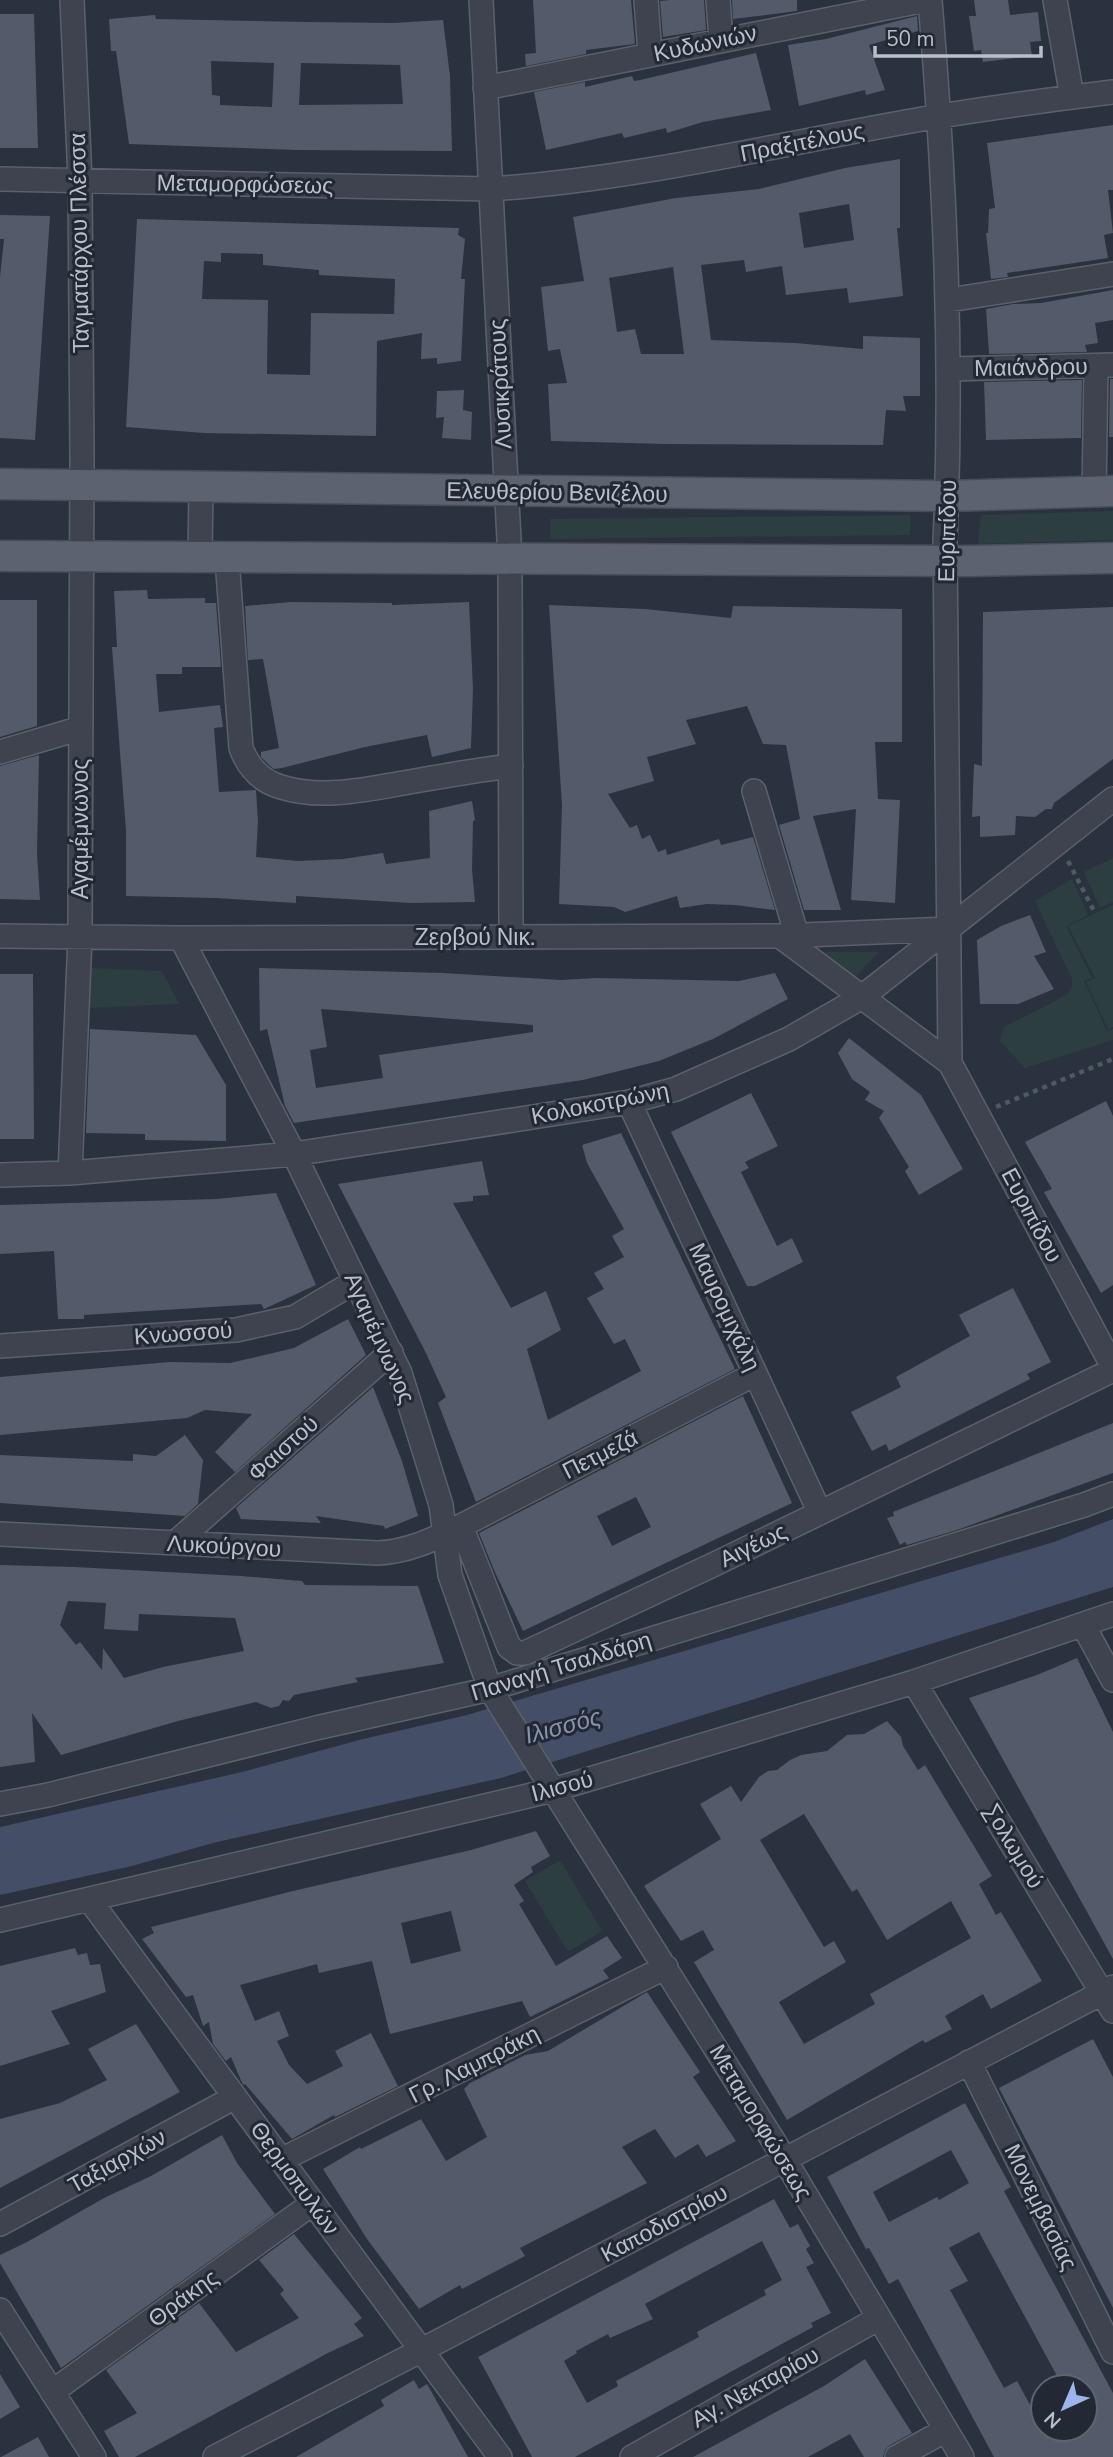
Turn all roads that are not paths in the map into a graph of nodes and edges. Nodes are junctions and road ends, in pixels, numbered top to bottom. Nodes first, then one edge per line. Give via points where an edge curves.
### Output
1 (72, 0) edge
2 (481, 0) edge
3 (646, 0) edge
4 (718, 0) edge
5 (928, 0) edge
6 (1055, 0) edge
7 (809, 11) edge
8 (722, 40) junction
9 (650, 54) junction
10 (485, 88) junction
11 (1113, 92) edge
12 (1072, 97) junction
13 (940, 116) junction
14 (0, 178) edge
15 (80, 180) junction
16 (491, 189) junction
17 (1113, 274) edge
18 (949, 300) junction
19 (1104, 365) edge
20 (950, 369) junction
21 (0, 484) edge
22 (82, 485) junction
23 (201, 487) junction
24 (1104, 491) edge
25 (506, 492) junction
26 (948, 496) junction
27 (0, 556) edge
28 (81, 556) junction
29 (213, 558) junction
30 (1113, 558) edge
31 (510, 559) junction
32 (946, 560) junction
33 (81, 728) junction
34 (0, 752) edge
35 (511, 766) junction
36 (754, 791) dead end
37 (1113, 799) edge
38 (949, 929) junction
39 (0, 936) edge
40 (789, 936) junction
41 (80, 937) junction
42 (511, 937) junction
43 (181, 938) junction
44 (862, 997) junction
45 (950, 1063) junction
46 (629, 1102) junction
47 (294, 1154) junction
48 (70, 1173) junction
49 (0, 1175) edge
50 (356, 1280) junction
51 (0, 1346) edge
52 (391, 1352) junction
53 (1113, 1369) edge
54 (755, 1374) junction
55 (1113, 1494) edge
56 (820, 1513) junction
57 (453, 1530) junction
58 (0, 1534) edge
59 (175, 1544) junction
60 (1113, 1614) edge
61 (1083, 1625) junction
62 (1113, 1680) edge
63 (914, 1682) junction
64 (494, 1695) junction
65 (548, 1781) junction
66 (0, 1804) edge
67 (89, 1899) junction
68 (0, 1920) edge
69 (666, 1967) junction
70 (1109, 1997) edge
71 (969, 2062) junction
72 (235, 2097) junction
73 (281, 2160) junction
74 (785, 2160) junction
75 (313, 2203) junction
76 (0, 2224) edge
77 (0, 2310) edge
78 (879, 2318) junction
79 (422, 2350) junction
80 (1113, 2352) edge
81 (52, 2392) junction
82 (946, 2430) junction
83 (93, 2457) edge
84 (215, 2457) edge
85 (500, 2457) edge
86 (632, 2457) edge
87 (897, 2457) edge
88 (962, 2457) edge

1 - 15 street, Ταγματάρχου Πλέσσα
2 - 10 street, Λυσικράτους
3 - 9 street
4 - 8 street
5 - 7 street, Κυδωνιών
5 - 13 street, Ευριπίδου
6 - 12 street
7 - 8 street, Κυδωνιών
8 - 9 street, Κυδωνιών
9 - 10 street, Κυδωνιών
10 - 16 street, Λυσικράτους
11 - 12 street, Πραξιτέλους
12 - 13 street, Πραξιτέλους
13 - 16 street, Πραξιτέλους via 694,162 549,185
13 - 18 street, Ευριπίδου
14 - 15 street, Μεταμορφώσεως
15 - 16 street, Μεταμορφώσεως
15 - 22 street, Ταγματάρχου Πλέσσα
16 - 25 street, Λυσικράτους
17 - 18 street
18 - 20 street, Ευριπίδου
19 - 20 street, Μαιάνδρου
19 - 24 street
20 - 26 street, Ευριπίδου
21 - 22 main road, Ελευθερίου Βενιζέλου
22 - 23 main road, Ελευθερίου Βενιζέλου
22 - 28 street, Αγαμέμνωνος
23 - 25 main road, Ελευθερίου Βενιζέλου
23 - 29 street
24 - 26 main road, Ελευθερίου Βενιζέλου
25 - 26 main road, Ελευθερίου Βενιζέλου
25 - 31 street, Λυσικράτους
26 - 32 street, Ευριπίδου
27 - 28 main road
28 - 29 main road
28 - 33 street, Αγαμέμνωνος
29 - 31 main road
29 - 35 street via 241,748 258,776 304,792 337,792
30 - 32 main road
31 - 32 main road
31 - 35 street, Λυσικράτους
32 - 38 street, Ευριπίδου
33 - 34 street
33 - 41 street, Αγαμέμνωνος
35 - 42 street, Λυσικράτους
36 - 40 street
37 - 38 street, Κολοκοτρώνη
38 - 40 street, Ζερβού Νικ.
38 - 44 street, Κολοκοτρώνη
38 - 45 street, Ευριπίδου
39 - 41 street, Ζερβού Νικ.
40 - 42 street, Ζερβού Νικ.
40 - 44 street, Ευριπίδου
41 - 43 street, Ζερβού Νικ.
41 - 48 street, Αγαμέμνωνος
42 - 43 street, Ζερβού Νικ.
43 - 47 street, Αγαμέμνωνος
44 - 45 street, Ευριπίδου
44 - 46 street, Κολοκοτρώνη via 789,1039 676,1088
45 - 53 street, Ευριπίδου
46 - 47 street, Κολοκοτρώνη
46 - 54 street, Μαυρομιχάλη
47 - 48 street, Κολοκοτρώνη
47 - 50 street, Αγαμέμνωνος
48 - 49 street, Κολοκοτρώνη
50 - 51 street, Κνωσσού via 295,1317 236,1330
50 - 52 street, Αγαμέμνωνος
52 - 57 street, Αγαμέμνωνος
52 - 59 street, Φαιστού
53 - 56 street, Αιγέως
54 - 56 street, Μαυρομιχάλη
54 - 57 street, Πετμεζά
55 - 64 street, Παναγή Τσαλδάρη
56 - 57 street, Αιγέως via 519,1654 509,1647
57 - 59 street, Λυκούργου via 412,1548 387,1553
57 - 64 street, Αγαμέμνωνος via 450,1575
58 - 59 street, Λυκούργου
60 - 61 street, Ιλισού
61 - 62 street
61 - 63 street, Ιλισού
63 - 65 street, Ιλισού
63 - 70 street, Σολωμού
64 - 65 street, Αγαμέμνωνος
64 - 66 street, Παναγή Τσαλδάρη via 316,1728
65 - 67 street, Ιλισού
65 - 69 street, Μεταμορφώσεως
67 - 68 street, Ιλισού
67 - 72 street, Θερμοπυλών
69 - 73 street, Γρ. Λαμπράκη
69 - 74 street, Μεταμορφώσεως
70 - 71 street, Καποδιστρίου
71 - 74 street, Καποδιστρίου
71 - 80 street, Μονεμβασίας
72 - 73 street, Θερμοπυλών
72 - 76 street, Ταξιαρχών
73 - 75 street, Θερμοπυλών
74 - 78 street, Μεταμορφώσεως
74 - 79 street, Καποδιστρίου
75 - 79 street, Θερμοπυλών
75 - 81 street, Θράκης
77 - 81 street
78 - 82 street, Μεταμορφώσεως
78 - 86 street, Αγ. Νεκταρίου
79 - 84 street, Καποδιστρίου
79 - 85 street, Θερμοπυλών
81 - 83 street
82 - 87 street
82 - 88 street, Μεταμορφώσεως

